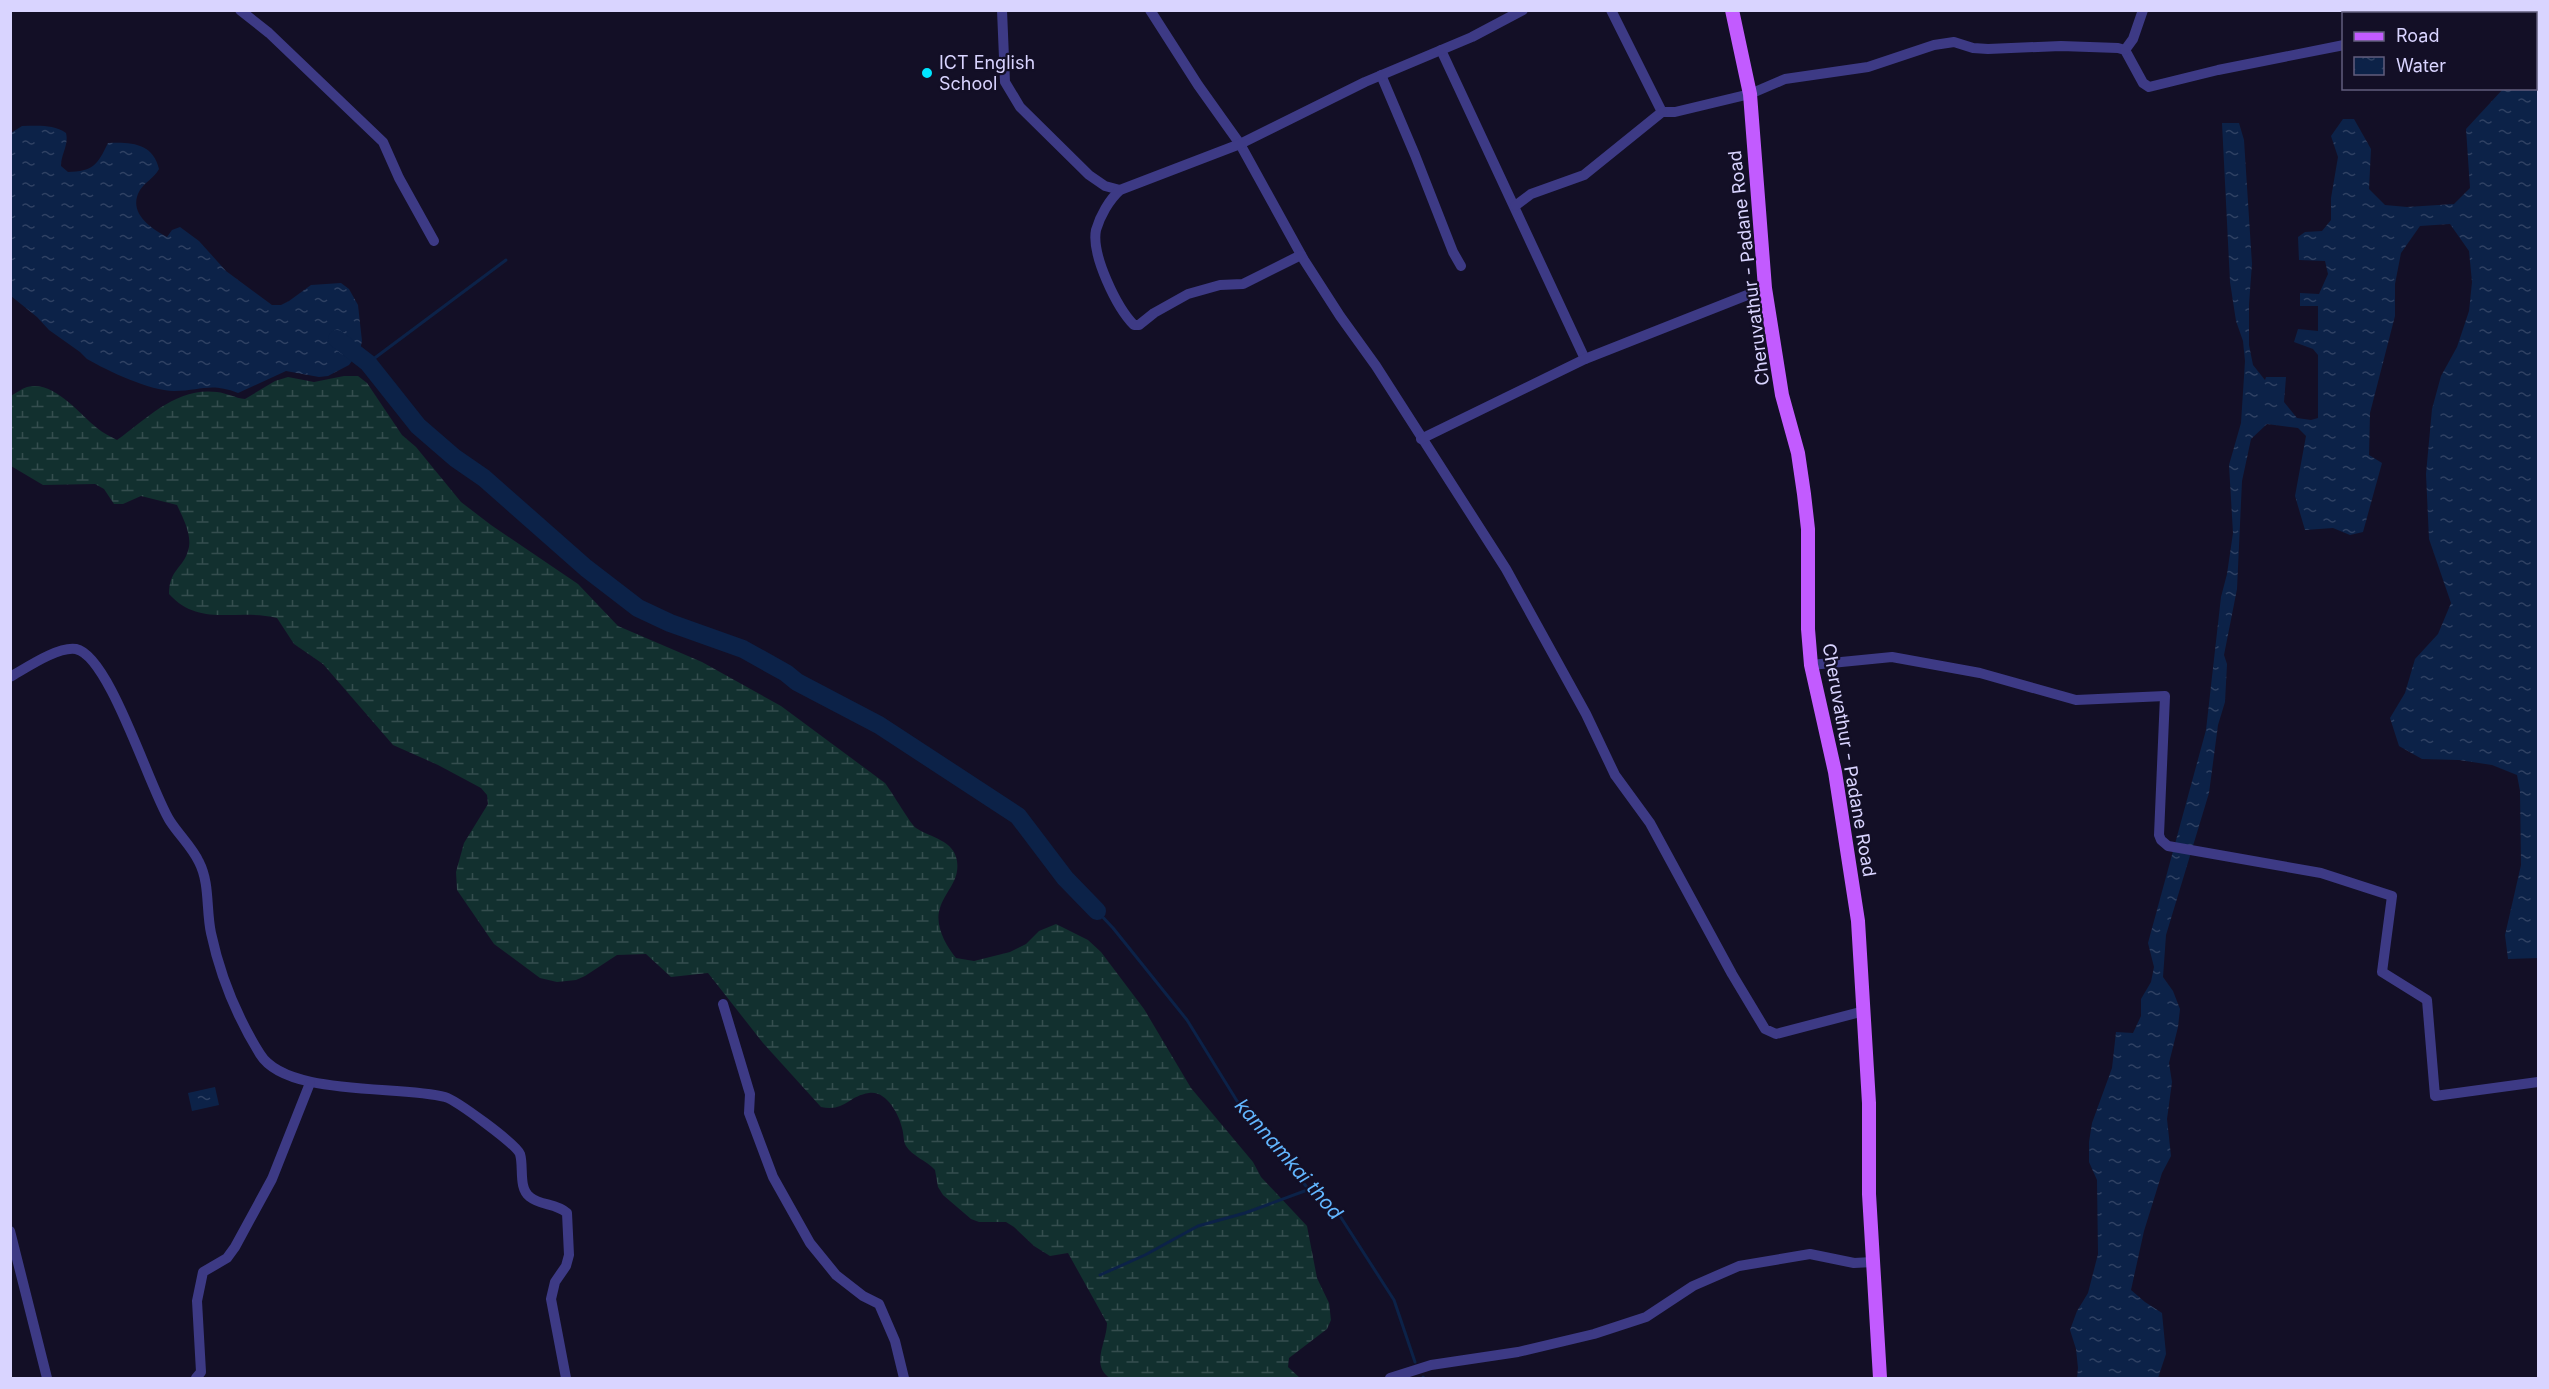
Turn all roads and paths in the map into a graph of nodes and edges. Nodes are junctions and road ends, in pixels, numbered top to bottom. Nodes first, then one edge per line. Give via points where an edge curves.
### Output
1 (240, 10) edge
2 (1002, 10) edge
3 (1150, 10) edge
4 (1523, 10) edge
5 (1611, 10) edge
6 (1732, 10) edge
7 (2143, 10) edge
8 (2342, 45) edge
9 (1441, 50) junction
10 (2125, 50) junction
11 (1381, 75) junction
12 (1750, 94) junction
13 (1662, 112) junction
14 (1240, 144) junction
15 (1120, 190) junction
16 (1515, 206) junction
17 (434, 241) dead end
18 (1302, 255) junction
19 (1461, 266) dead end
20 (1765, 288) junction
21 (1585, 359) junction
22 (1421, 439) junction
23 (1811, 665) junction
24 (10, 677) edge
25 (723, 1004) dead end
26 (1864, 1011) junction
27 (2538, 1082) edge
28 (310, 1083) junction
29 (10, 1231) edge
30 (1873, 1262) junction
31 (47, 1378) edge
32 (196, 1378) edge
33 (566, 1378) edge
34 (904, 1378) edge
35 (1390, 1378) edge
36 (1880, 1378) edge

1 - 17 street via 383,142
2 - 15 street via 1008,89 1020,107 1089,175
3 - 14 street
4 - 9 street
5 - 13 street
6 - 12 main road, Cheruvathur - Padane Road
7 - 10 street
8 - 10 street via 2149,87
9 - 11 street
9 - 16 street
10 - 12 street via 2061,46 1973,48 1954,42 1868,67 1785,79
11 - 14 street
11 - 19 street
12 - 13 street
12 - 20 main road, Cheruvathur - Padane Road
13 - 16 street via 1584,175 1530,194
14 - 15 street
14 - 18 street
15 - 18 street via 1110,199 1096,231 1097,245 1112,290 1134,325 1188,294 1220,285 1243,284
16 - 21 street
18 - 22 street
20 - 21 street
20 - 23 main road, Cheruvathur - Padane Road via 1782,395 1798,453 1804,494
21 - 22 street
22 - 26 street via 1534,615 1615,775 1650,824 1765,1029 1776,1034
23 - 26 main road, Cheruvathur - Padane Road via 1847,842 1858,921
23 - 27 street via 1892,657 1980,673 2076,700 2165,696 2161,840 2168,846 2321,873 2392,896 2382,972 2427,1000 2435,1096
24 - 28 street via 66,649 78,649 85,654 102,675 134,738 159,801 200,863 221,974 261,1056 277,1070
25 - 34 street via 750,1094 749,1113 774,1177 810,1243 836,1275 879,1304 895,1341
26 - 30 main road, Cheruvathur - Padane Road
28 - 32 street via 272,1179 235,1247 227,1258 203,1272 197,1301 201,1372
28 - 33 street via 447,1098 511,1142 519,1154 524,1189 530,1197 560,1207 567,1214 569,1255 551,1299
29 - 31 street
30 - 35 street via 1854,1263 1810,1254 1739,1266 1693,1286 1646,1317 1615,1327 1518,1352 1431,1365
30 - 36 main road, Cheruvathur - Padane Road

